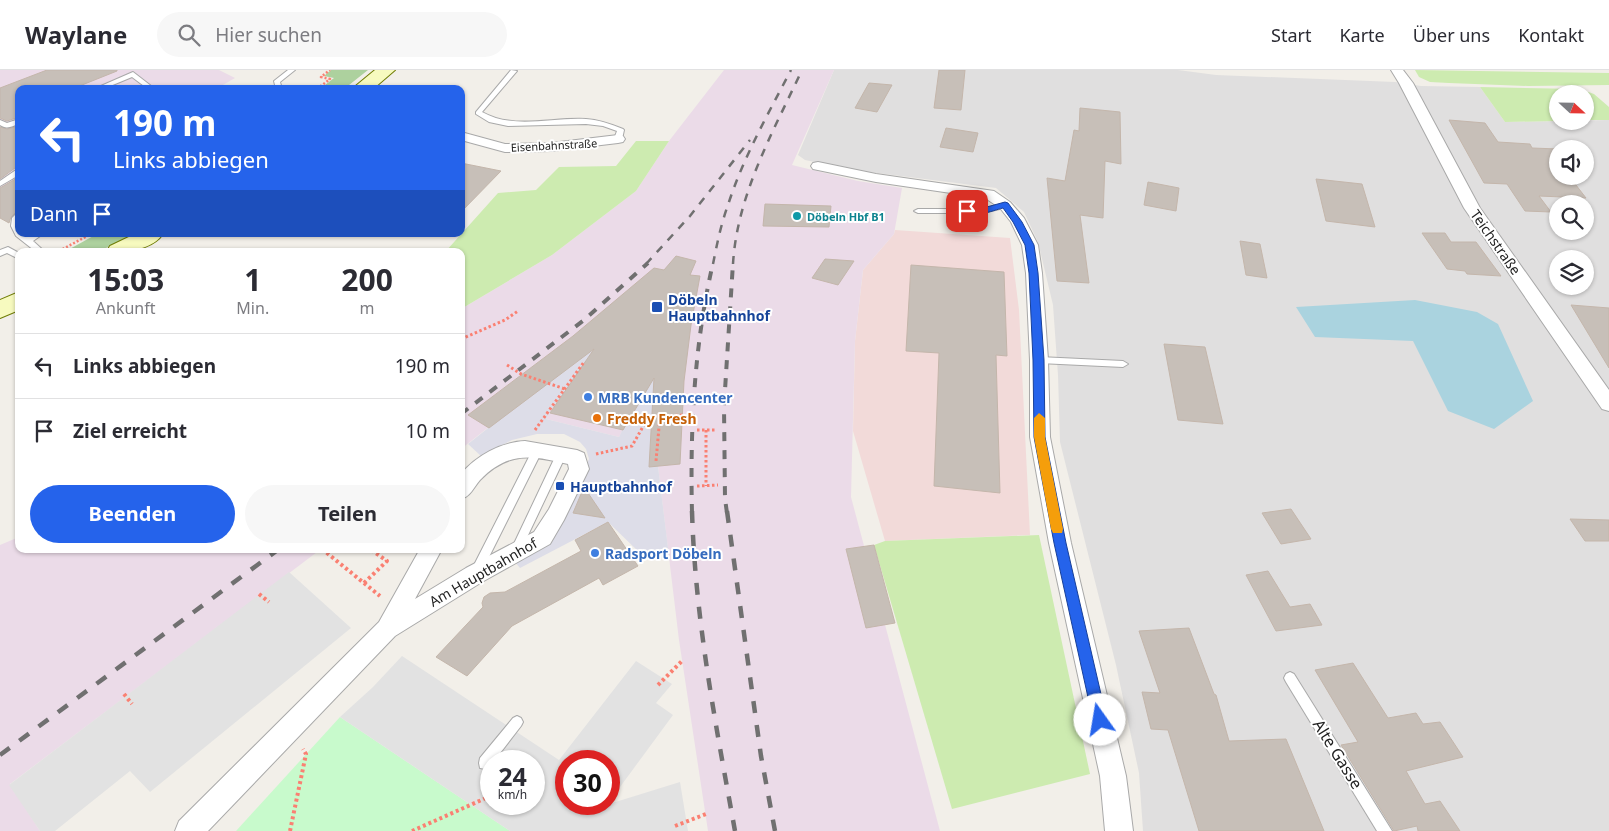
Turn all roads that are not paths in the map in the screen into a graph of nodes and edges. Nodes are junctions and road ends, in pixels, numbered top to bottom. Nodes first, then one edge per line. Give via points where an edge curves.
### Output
1 (292, 70) edge
2 (1397, 70) edge
3 (382, 71) edge
4 (514, 71) dead end
5 (107, 85) edge
6 (147, 85) edge
7 (278, 85) edge
8 (366, 85) edge
9 (0, 122) edge
10 (15, 123) edge
11 (465, 137) edge
12 (618, 139) joint
13 (818, 166) dead end
14 (15, 175) edge
15 (0, 184) edge
16 (1005, 205) junction
17 (918, 211) dead end
18 (22, 237) edge
19 (34, 237) edge
20 (146, 237) edge
21 (27, 241) junction
22 (36, 248) edge
23 (124, 248) edge
24 (0, 253) edge
25 (15, 254) edge
26 (15, 302) edge
27 (0, 310) edge
28 (1039, 360) junction
29 (1123, 364) dead end
30 (1609, 404) edge
31 (529, 450) junction
32 (465, 484) edge
33 (429, 553) edge
34 (474, 575) junction
35 (396, 612) junction
36 (1290, 678) dead end
37 (517, 722) dead end
38 (495, 750) edge
39 (189, 831) edge
40 (1119, 831) edge
41 (1385, 831) edge

1 - 7 lane via 277,81
2 - 30 street, Teichstraße via 1472,208
3 - 8 main road
4 - 12 lane via 478,113 485,119 506,124 591,120 609,123 621,130
5 - 6 lane via 133,74
9 - 10 lane via 6,126
11 - 12 street, Eisenbahnstraße via 505,148 551,147
13 - 16 street via 989,194
14 - 15 lane
16 - 17 lane via 983,211
16 - 28 street via 1030,245
18 - 21 lane
19 - 21 lane
20 - 23 main road
21 - 22 lane
24 - 25 lane via 8,250
26 - 27 main road
28 - 29 lane
28 - 40 street via 1040,437 1060,543 1113,776
31 - 32 street via 490,460
31 - 34 lane
31 - 34 street, Am Hauptbahnhof via 569,456 579,468 542,538
33 - 35 street, Am Hauptbahnhof
34 - 35 street, Am Hauptbahnhof
35 - 39 street, Am Hauptbahnhof via 294,724
36 - 41 lane, Alte Gasse
37 - 38 lane

